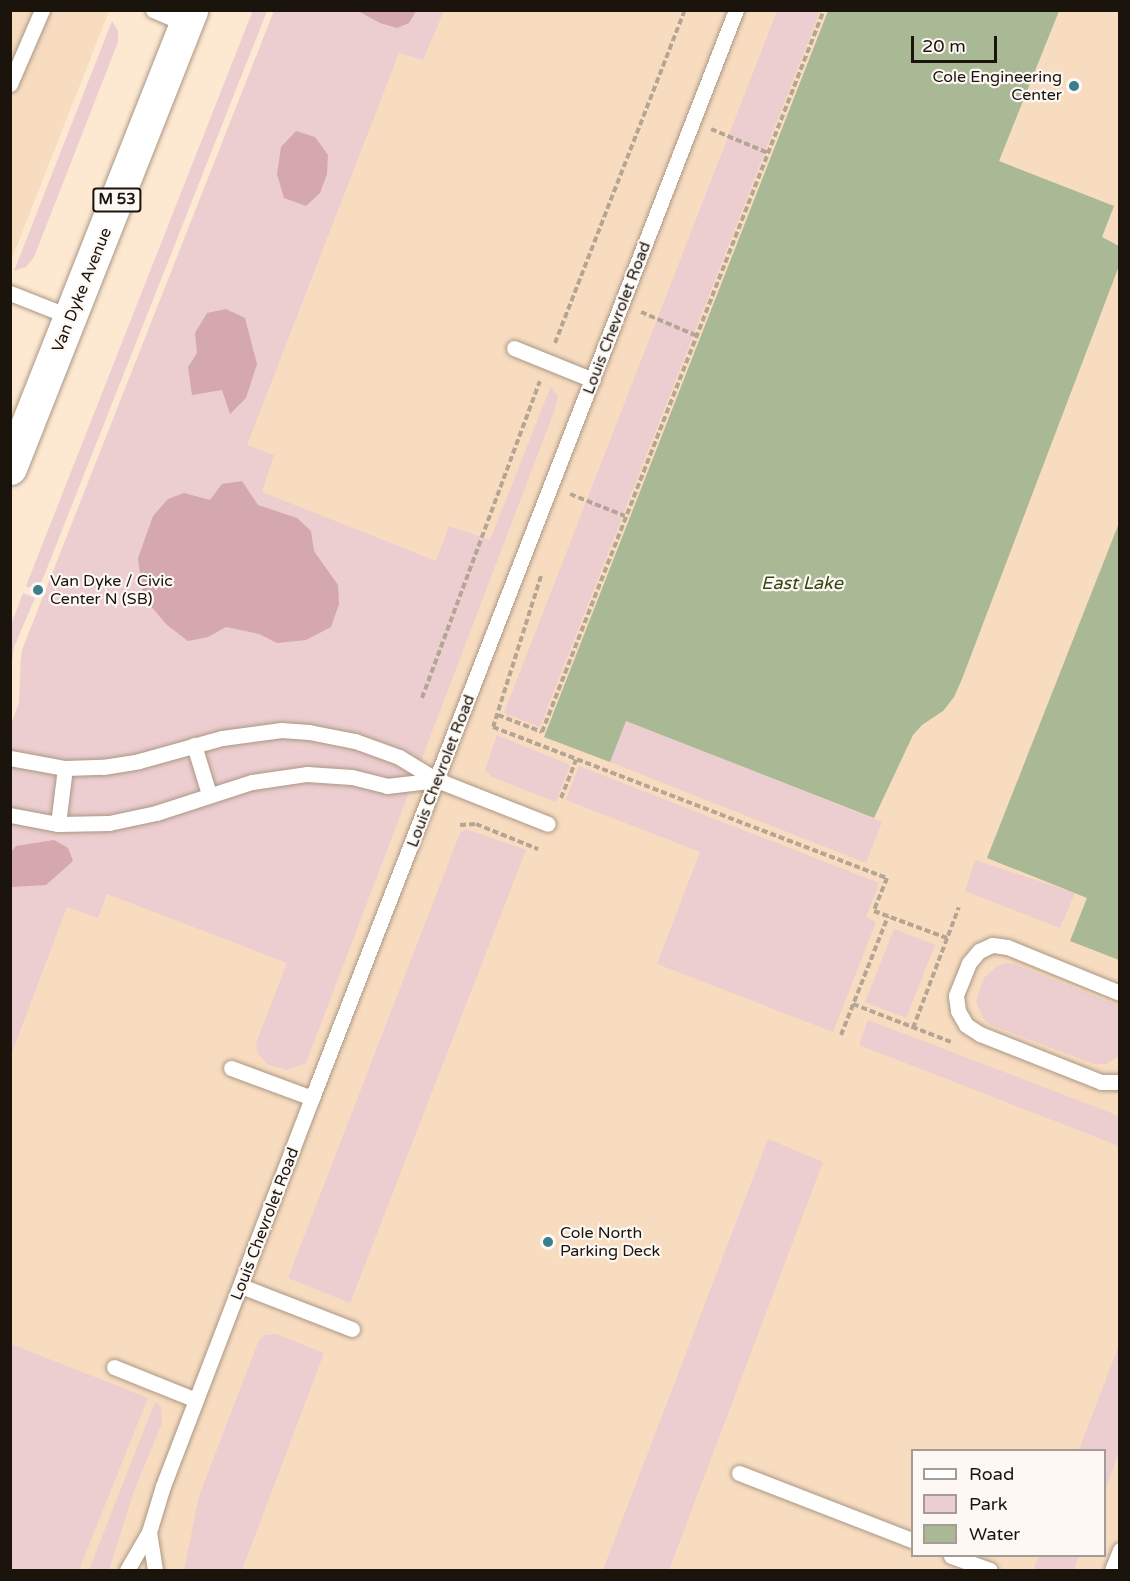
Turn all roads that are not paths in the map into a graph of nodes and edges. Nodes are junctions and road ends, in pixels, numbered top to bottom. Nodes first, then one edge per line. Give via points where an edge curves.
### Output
1 (42, 10) edge
2 (153, 10) edge
3 (736, 10) edge
4 (188, 17) edge
5 (10, 84) edge
6 (10, 293) edge
7 (71, 317) junction
8 (514, 348) dead end
9 (593, 380) junction
10 (11, 464) edge
11 (194, 745) junction
12 (10, 758) edge
13 (65, 768) junction
14 (437, 780) junction
15 (209, 794) junction
16 (10, 815) edge
17 (58, 824) junction
18 (548, 824) dead end
19 (1119, 993) edge
20 (231, 1068) dead end
21 (1119, 1083) edge
22 (312, 1098) junction
23 (241, 1286) junction
24 (352, 1329) dead end
25 (114, 1367) dead end
26 (196, 1400) junction
27 (739, 1473) dead end
28 (149, 1532) junction
29 (911, 1540) edge
30 (1119, 1550) edge
31 (954, 1557) edge
32 (127, 1570) edge
33 (155, 1570) edge
34 (990, 1570) edge
35 (1112, 1570) edge

1 - 5 lane
2 - 4 lane
3 - 9 lane, Louis Chevrolet Road
4 - 7 main road, Van Dyke Avenue / M 53
6 - 7 lane
7 - 10 main road, Van Dyke Avenue / M 53
8 - 9 lane
9 - 14 lane, Louis Chevrolet Road
11 - 13 lane via 139,761
11 - 14 lane via 255,732 309,732 355,741 399,757
11 - 15 lane
12 - 13 lane
13 - 17 lane
14 - 15 lane via 387,786 352,777 307,774 252,782
14 - 18 lane
14 - 22 lane, Louis Chevrolet Road
15 - 17 lane via 131,819
16 - 17 lane
19 - 21 lane via 1007,947 992,945 979,951 969,963 956,996 966,1025 980,1034 1101,1082
20 - 22 lane
22 - 23 lane, Louis Chevrolet Road
23 - 24 lane
23 - 26 lane, Louis Chevrolet Road
25 - 26 lane
26 - 28 lane, Louis Chevrolet Road
27 - 29 lane
28 - 32 lane, Louis Chevrolet Road
28 - 33 lane, Louis Chevrolet Road
30 - 35 lane
31 - 34 lane

